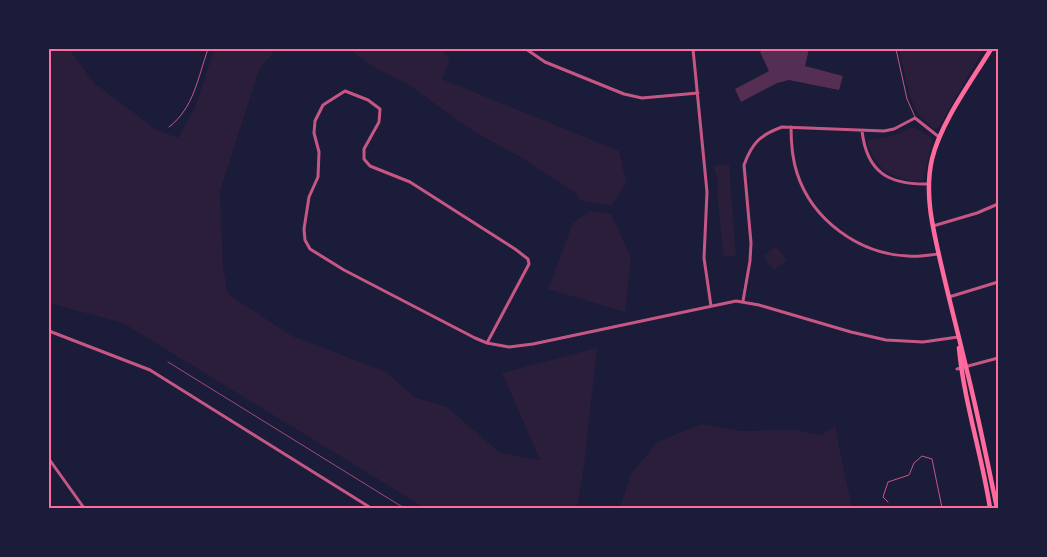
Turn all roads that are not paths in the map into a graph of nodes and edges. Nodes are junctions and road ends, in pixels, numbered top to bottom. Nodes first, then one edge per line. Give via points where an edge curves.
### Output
1 (208, 49) edge
2 (526, 49) edge
3 (693, 49) edge
4 (896, 49) edge
5 (991, 49) edge
6 (698, 93) junction
7 (915, 118) junction
8 (169, 127) dead end
9 (791, 127) junction
10 (862, 131) junction
11 (939, 137) junction
12 (928, 184) junction
13 (998, 204) edge
14 (933, 226) junction
15 (939, 254) junction
16 (998, 282) edge
17 (949, 297) junction
18 (743, 301) junction
19 (711, 306) junction
20 (49, 331) edge
21 (958, 337) junction
22 (487, 342) junction
23 (998, 358) edge
24 (966, 367) junction
25 (959, 368) junction
26 (49, 460) edge
27 (888, 502) dead end
28 (84, 508) edge
29 (371, 508) edge
30 (942, 508) edge
31 (990, 508) edge
32 (997, 508) edge

1 - 8 lane via 191,101 180,119
2 - 6 street via 545,62 624,94 642,98
3 - 6 street
4 - 7 lane via 907,99
5 - 11 main road
6 - 19 street via 707,192 704,264
7 - 10 street via 894,129
7 - 11 street
9 - 10 street
9 - 15 street via 791,148 803,188 822,216 837,229 852,240 888,254
9 - 18 street via 782,127 760,138 744,165 750,252
10 - 12 street via 866,153 880,172 900,182
11 - 12 main road
12 - 14 main road
13 - 14 street
14 - 15 main road
15 - 17 main road
16 - 17 street
17 - 21 main road
18 - 19 street
18 - 21 street via 886,340 923,342
19 - 22 street via 533,344 509,346
20 - 29 street via 150,370
21 - 24 main road
21 - 25 main road
22 - 22 street via 344,270 310,249 304,229 309,197 318,177 319,152 314,121 323,105 345,91 368,100 380,109 378,122 364,149 364,159 370,166 410,182 528,259 529,264
23 - 24 street
24 - 25 street
24 - 32 main road
25 - 31 main road
26 - 28 street
27 - 30 lane via 883,497 888,482 908,475 922,456 932,459

